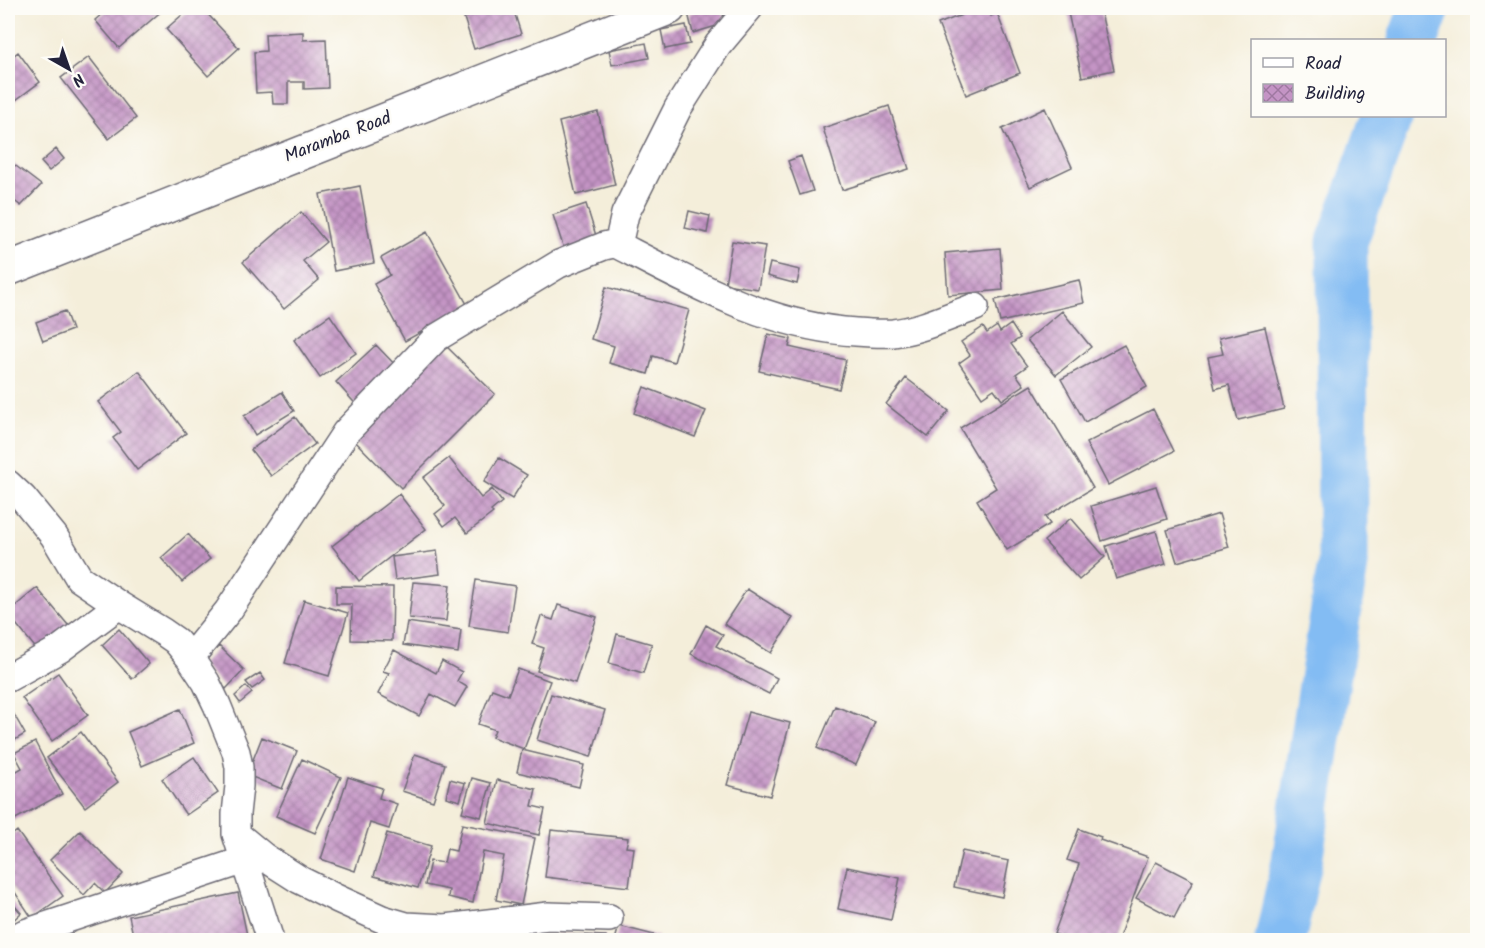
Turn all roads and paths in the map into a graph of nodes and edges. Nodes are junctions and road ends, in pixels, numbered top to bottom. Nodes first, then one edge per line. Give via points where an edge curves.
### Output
1 (669, 8) edge
2 (749, 8) edge
3 (623, 16) edge
4 (618, 245) junction
5 (8, 269) edge
6 (975, 307) dead end
7 (8, 484) edge
8 (119, 605) junction
9 (190, 658) junction
10 (8, 678) edge
11 (237, 834) junction
12 (245, 860) junction
13 (609, 918) dead end
14 (12, 940) edge
15 (270, 940) edge

1 - 3 street, Maramba Road
2 - 4 street via 718,45 678,108 625,214
3 - 5 street, Maramba Road
4 - 6 street via 754,311 839,331 893,333
4 - 9 street via 604,246 559,264 436,338 346,432 228,611
7 - 8 street via 54,536 79,579
8 - 9 street via 176,641
8 - 10 street via 60,649
9 - 11 street via 206,682 236,752
11 - 12 street
11 - 13 street via 300,880 382,919 406,926 445,928 548,916
12 - 14 street
12 - 15 street

